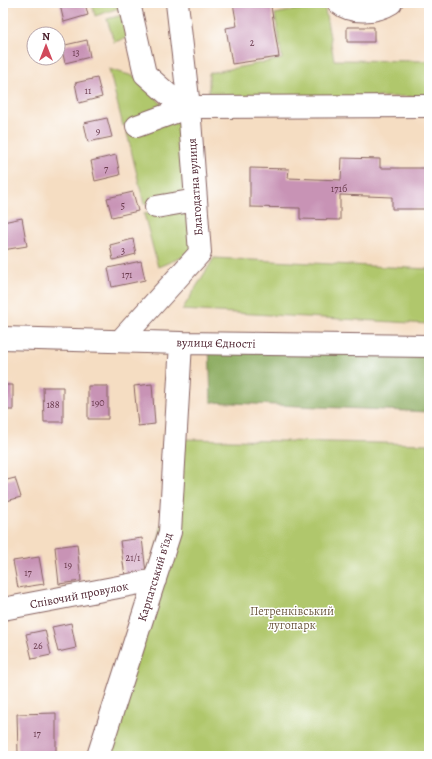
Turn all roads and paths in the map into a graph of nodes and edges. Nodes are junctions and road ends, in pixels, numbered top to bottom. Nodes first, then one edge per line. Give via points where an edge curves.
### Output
1 (129, 3) edge
2 (177, 3) edge
3 (339, 3) edge
4 (391, 3) edge
5 (429, 106) edge
6 (189, 107) junction
7 (137, 126) dead end
8 (196, 200) junction
9 (156, 207) dead end
10 (3, 338) edge
11 (120, 341) junction
12 (181, 343) junction
13 (429, 346) edge
14 (155, 580) junction
15 (3, 609) edge
16 (98, 756) edge

1 - 6 street via 145,74 171,97
2 - 6 street, Благодатна вулиця
3 - 4 street via 354,10 384,8
5 - 6 street
6 - 7 street
6 - 8 street, Благодатна вулиця
8 - 9 street
8 - 11 street, Благодатна вулиця via 200,253
10 - 11 street, вулиця Єдності
11 - 12 street, вулиця Єдності
12 - 13 street, вулиця Єдності
12 - 14 street, Карпатський в'їзд via 170,532
14 - 15 street, Співочий провулок
14 - 16 street, Карпатський в'їзд

